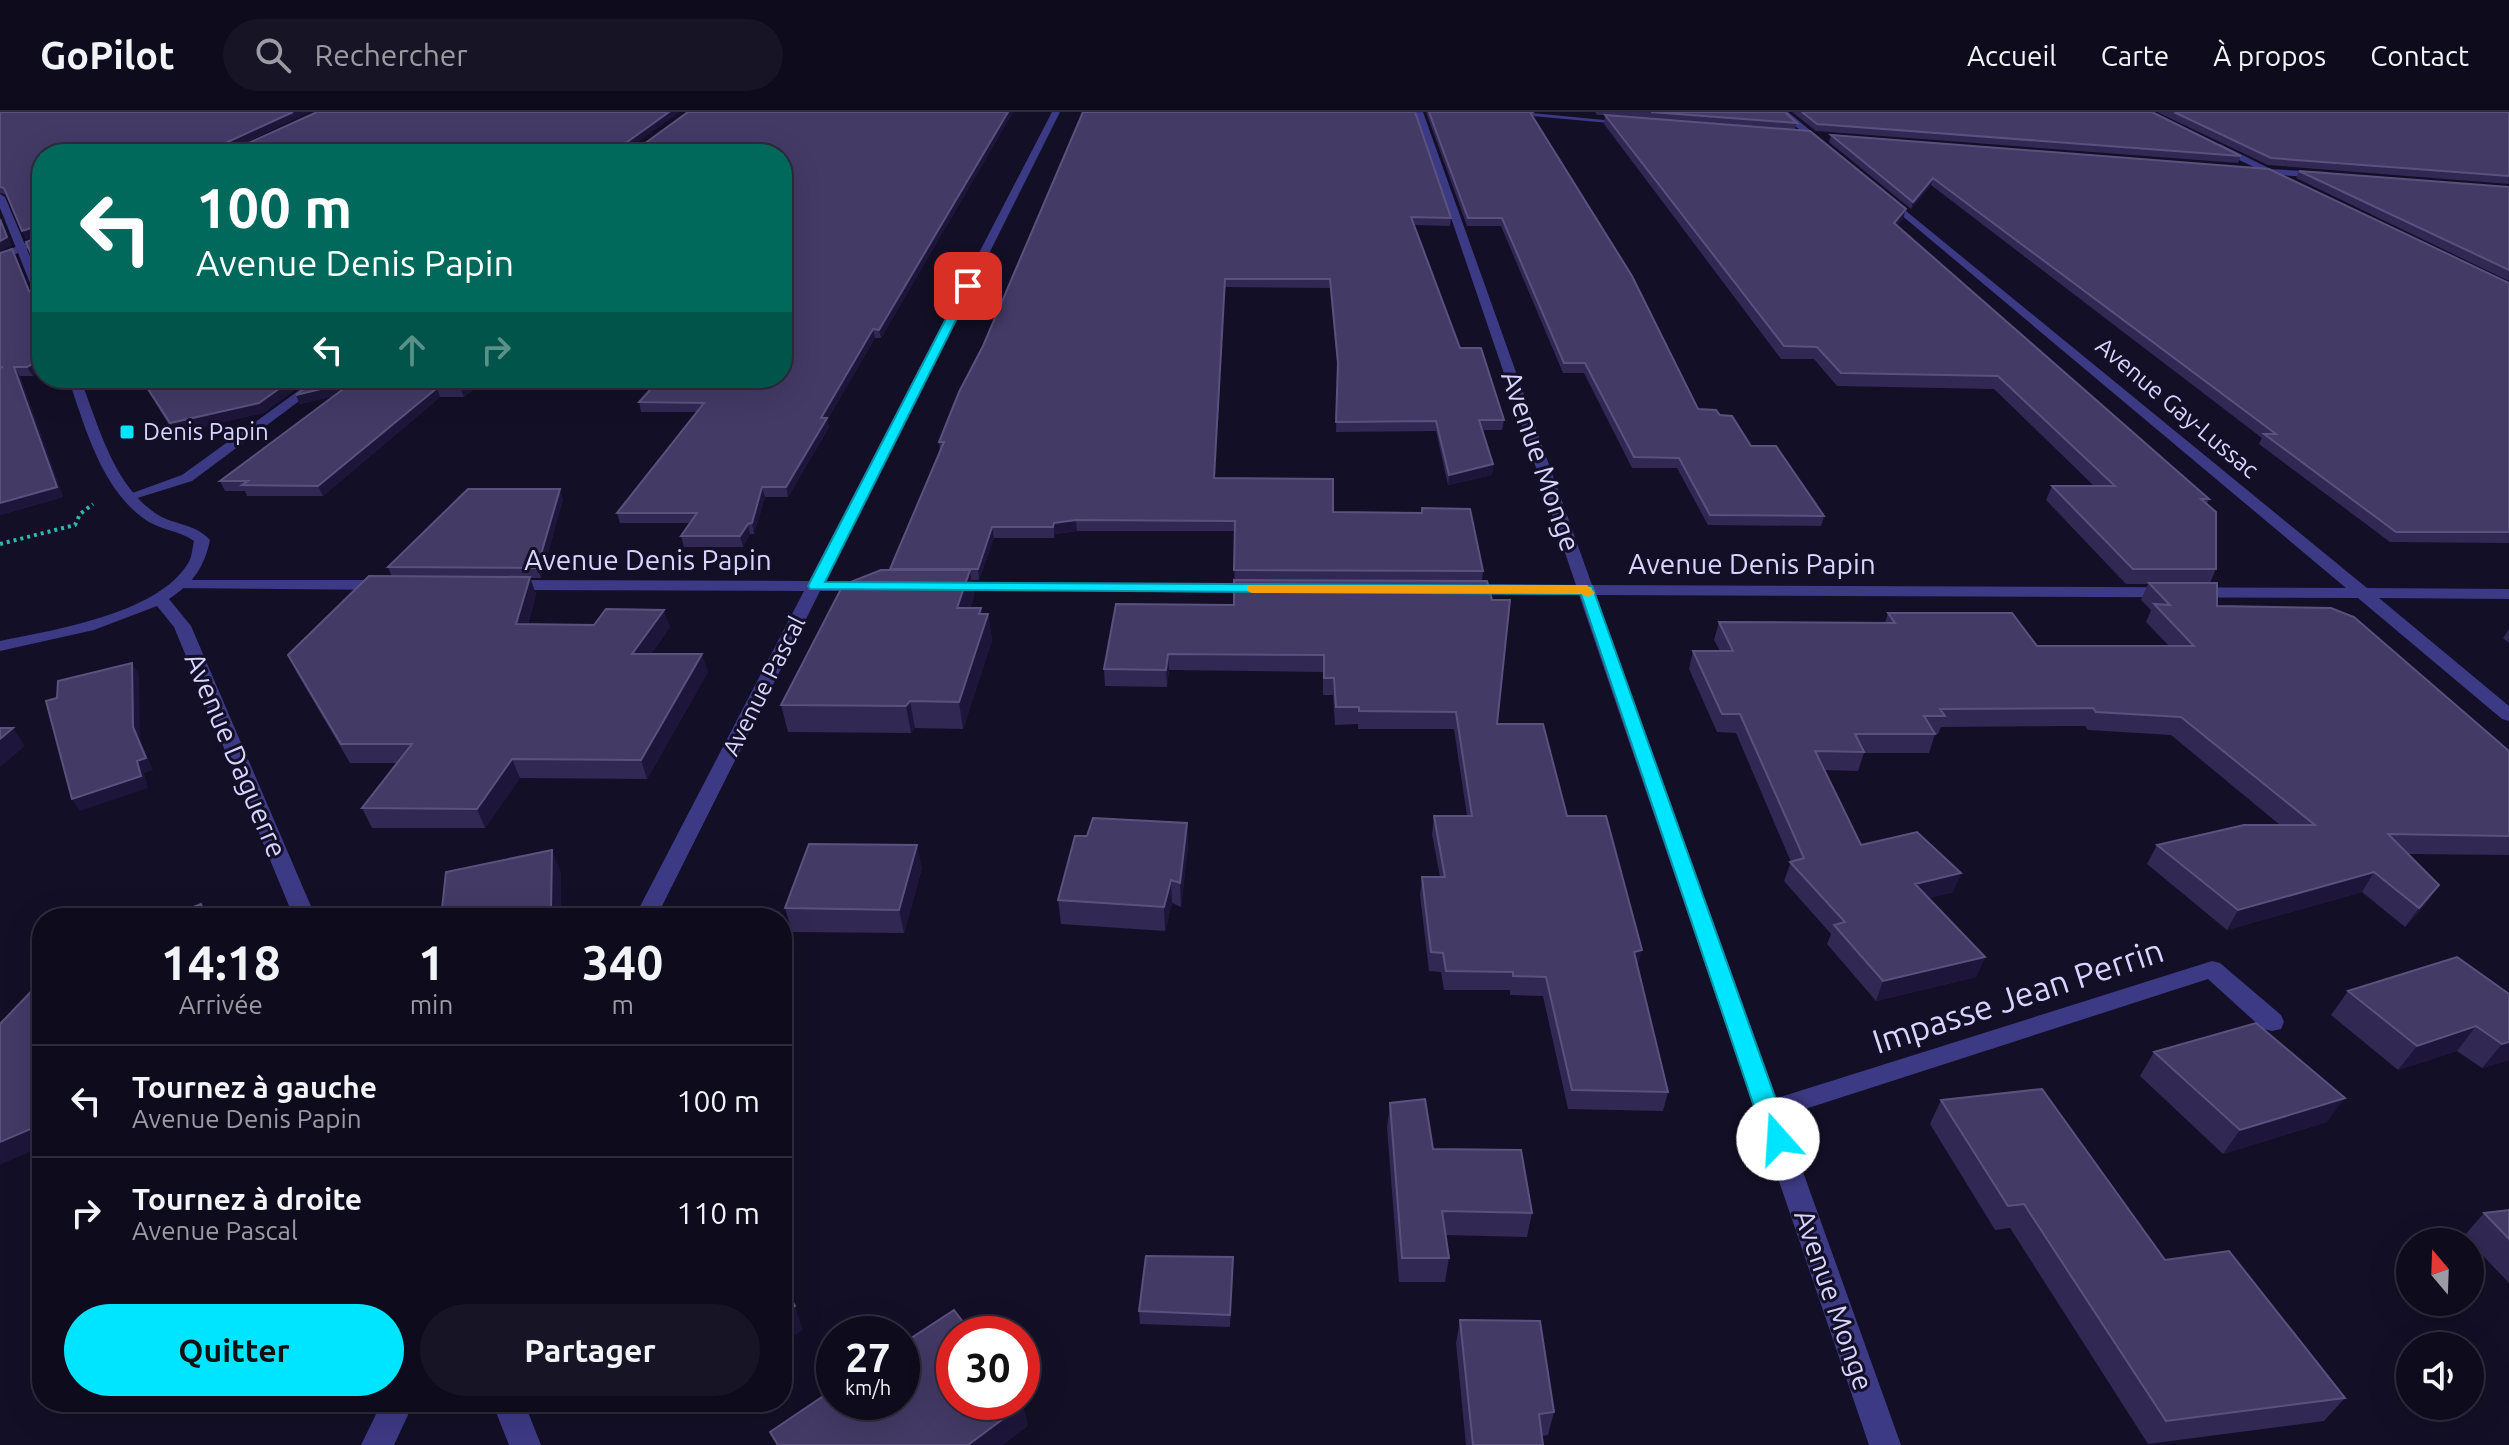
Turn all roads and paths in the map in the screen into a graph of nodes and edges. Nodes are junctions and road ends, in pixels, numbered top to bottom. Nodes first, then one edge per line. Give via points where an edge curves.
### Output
1 (1056, 112) edge
2 (1419, 112) edge
3 (1491, 112) edge
4 (1783, 112) edge
5 (1645, 124) edge
6 (1799, 137) edge
7 (1814, 138) junction
8 (1829, 139) edge
9 (2212, 144) edge
10 (1840, 160) edge
11 (2238, 169) edge
12 (2268, 171) junction
13 (2344, 177) edge
14 (2299, 186) edge
15 (1873, 188) edge
16 (0, 197) edge
17 (32, 242) edge
18 (22, 247) junction
19 (0, 258) edge
20 (32, 272) edge
21 (78, 388) edge
22 (310, 388) edge
23 (131, 496) junction
24 (93, 504) dead end
25 (0, 544) edge
26 (179, 585) junction
27 (406, 585) edge
28 (485, 585) edge
29 (815, 586) junction
30 (878, 586) edge
31 (925, 587) edge
32 (1272, 588) edge
33 (1445, 589) edge
34 (1587, 590) junction
35 (2362, 594) junction
36 (2509, 594) edge
37 (159, 598) junction
38 (0, 646) edge
39 (2509, 715) edge
40 (301, 908) edge
41 (650, 908) edge
42 (2272, 1022) dead end
43 (1768, 1111) junction
44 (393, 1412) edge
45 (512, 1412) edge
46 (377, 1445) edge
47 (525, 1445) edge
48 (1885, 1445) edge

1 - 29 street, Avenue Pascal
2 - 34 street, Avenue Monge
3 - 5 street
4 - 7 street
6 - 7 street
7 - 8 street
7 - 10 street
9 - 12 street
11 - 12 street
12 - 13 street
12 - 14 street
15 - 35 street, Avenue Gay-Lussac
16 - 18 street
17 - 18 street
18 - 19 street
18 - 20 street
21 - 23 street via 103,451
22 - 23 street via 187,478
23 - 26 street via 148,516 189,528 202,540 204,555
24 - 25 path via 75,525
26 - 27 street
26 - 37 street
28 - 29 street, Avenue Denis Papin
29 - 30 street, Avenue Denis Papin
29 - 41 street, Avenue Pascal
31 - 32 street
33 - 34 street, Avenue Denis Papin
34 - 35 street, Avenue Denis Papin
34 - 43 street, Avenue Monge
35 - 36 street, Avenue Denis Papin
35 - 39 street, Avenue Gay-Lussac
37 - 38 street via 63,634
37 - 40 street, Avenue Daguerre via 182,626
42 - 43 street, Impasse Jean Perrin via 2212,969
43 - 48 street, Avenue Monge
44 - 46 street
45 - 47 street

